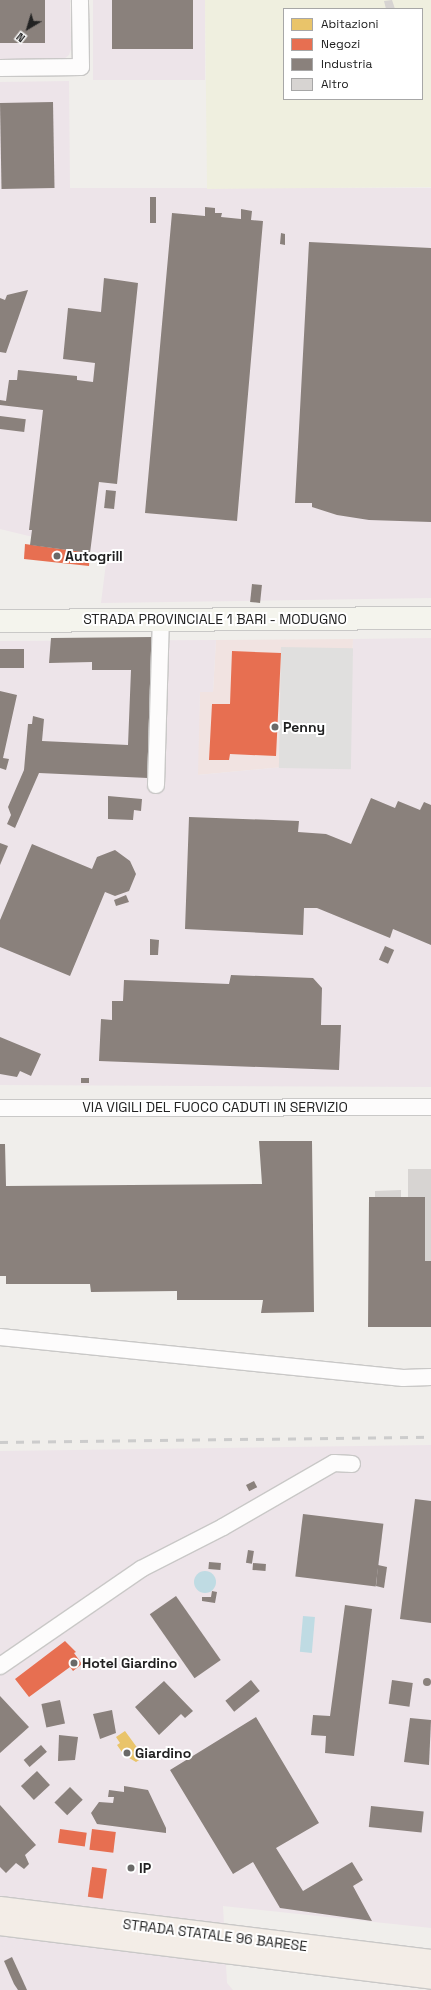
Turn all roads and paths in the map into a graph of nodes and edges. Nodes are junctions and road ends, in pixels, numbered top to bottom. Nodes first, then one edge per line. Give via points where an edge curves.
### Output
1 (80, 0) edge
2 (0, 68) edge
3 (431, 618) edge
4 (161, 619) junction
5 (0, 621) edge
6 (156, 785) dead end
7 (431, 1107) edge
8 (0, 1108) edge
9 (0, 1337) edge
10 (431, 1377) edge
11 (352, 1464) dead end
12 (0, 1666) edge
13 (0, 1908) edge
14 (0, 1924) edge
15 (431, 1961) edge
16 (431, 1978) edge

1 - 2 street via 81,68
3 - 4 street, STRADA PROVINCIALE 1 BARI - MODUGNO
4 - 5 street, STRADA PROVINCIALE 1 BARI - MODUGNO
4 - 6 street
7 - 8 street, VIA VIGILI DEL FUOCO CADUTI IN SERVIZIO
9 - 10 street via 404,1378
11 - 12 street via 334,1463 223,1527 141,1569
13 - 15 main road, STRADA STATALE 96 BARESE
14 - 16 main road, STRADA STATALE 96 BARESE

